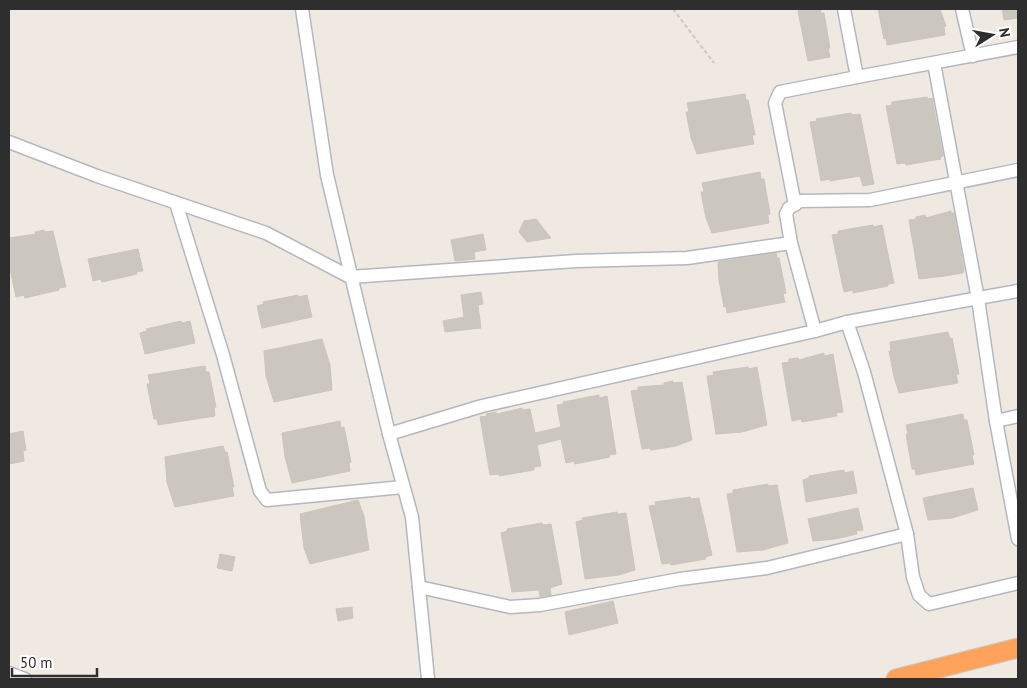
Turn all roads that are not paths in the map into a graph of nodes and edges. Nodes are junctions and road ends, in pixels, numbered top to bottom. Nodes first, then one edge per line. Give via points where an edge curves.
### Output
1 (302, 9) edge
2 (844, 9) edge
3 (962, 9) edge
4 (1018, 47) edge
5 (973, 56) junction
6 (934, 63) junction
7 (857, 77) junction
8 (9, 142) edge
9 (1018, 170) edge
10 (956, 181) junction
11 (176, 203) junction
12 (795, 204) junction
13 (791, 243) junction
14 (350, 277) junction
15 (1018, 291) edge
16 (978, 299) junction
17 (846, 322) junction
18 (815, 331) junction
19 (1018, 416) edge
20 (996, 421) junction
21 (389, 434) junction
22 (404, 487) junction
23 (907, 534) junction
24 (1018, 539) edge
25 (1018, 583) edge
26 (419, 587) junction
27 (1018, 648) edge
28 (9, 674) edge
29 (25, 679) edge
30 (428, 679) edge
31 (896, 679) edge

1 - 14 street via 327,175
2 - 7 street
3 - 5 street
4 - 5 street
5 - 6 street
6 - 7 street
6 - 10 street
7 - 12 street via 780,92 775,103
8 - 11 street
9 - 10 street
10 - 12 street via 870,200 800,201
10 - 16 street
11 - 14 street via 266,233
11 - 22 street via 223,355 260,491 267,500
12 - 13 street via 786,214
13 - 14 street via 686,258 576,261
13 - 18 street
14 - 21 street
15 - 16 street
16 - 17 street
16 - 20 street
17 - 18 street
17 - 23 street via 864,372
18 - 21 street via 482,406
19 - 20 street
20 - 24 street
21 - 22 street
22 - 26 street via 412,516
23 - 25 street via 913,577 919,595 929,604
23 - 26 street via 767,568 680,579 540,605 510,607
26 - 30 street
27 - 31 highway
28 - 29 street

